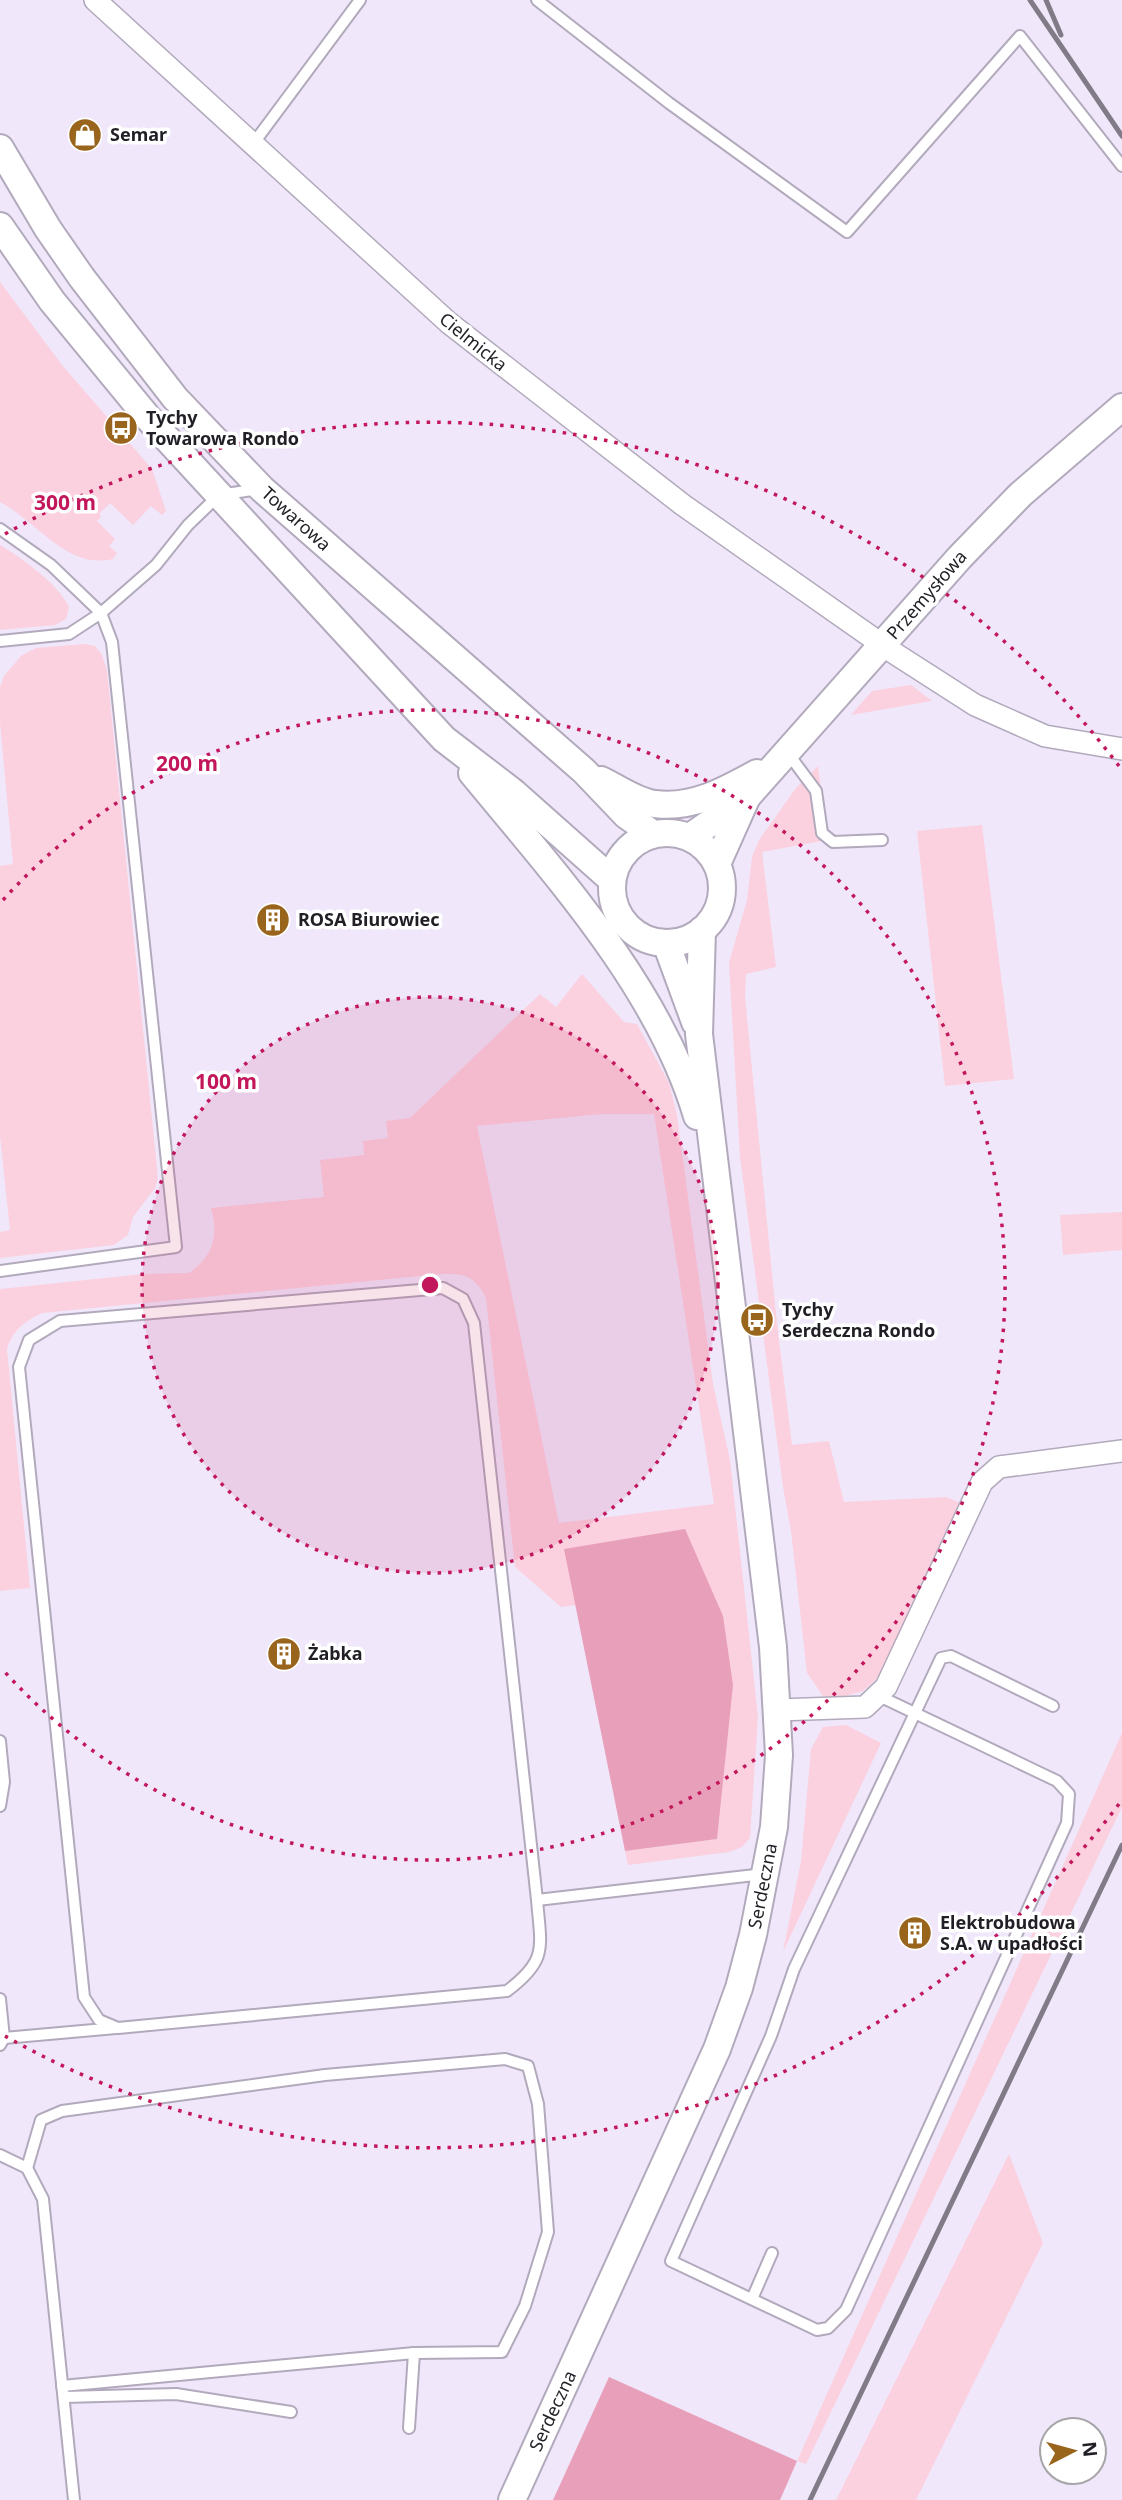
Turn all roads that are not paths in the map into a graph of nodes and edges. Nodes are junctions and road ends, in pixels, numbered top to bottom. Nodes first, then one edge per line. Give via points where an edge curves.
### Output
1 (95, 0) edge
2 (360, 0) edge
3 (537, 0) edge
4 (253, 144) junction
5 (0, 148) edge
6 (1122, 166) edge
7 (0, 226) edge
8 (1122, 407) edge
9 (262, 489) junction
10 (219, 495) junction
11 (0, 529) edge
12 (101, 613) junction
13 (0, 641) edge
14 (883, 645) junction
15 (444, 739) junction
16 (1122, 749) edge
17 (781, 757) junction
18 (584, 771) junction
19 (746, 798) junction
20 (653, 834) junction
21 (690, 837) junction
22 (882, 840) dead end
23 (717, 864) junction
24 (612, 880) junction
25 (702, 930) junction
26 (666, 943) junction
27 (699, 1034) junction
28 (718, 1189) junction
29 (0, 1271) edge
30 (1122, 1451) edge
31 (877, 1695) junction
32 (1053, 1706) dead end
33 (778, 1710) junction
34 (913, 1713) junction
35 (0, 1741) edge
36 (0, 1806) edge
37 (765, 1874) junction
38 (537, 1900) junction
39 (0, 1999) edge
40 (118, 2028) junction
41 (2, 2041) edge
42 (0, 2154) edge
43 (27, 2168) junction
44 (772, 2253) dead end
45 (752, 2299) junction
46 (414, 2353) junction
47 (63, 2391) junction
48 (291, 2412) dead end
49 (409, 2428) dead end
50 (74, 2500) edge
51 (512, 2500) edge

1 - 4 street, Cielmicka
2 - 4 lane
3 - 6 lane via 847,232 1020,36
4 - 14 street, Cielmicka via 498,363 682,505
5 - 9 street, Towarowa via 48,229 121,332 175,398
7 - 10 street, Towarowa via 92,351
8 - 14 street, Przemysłowa via 1020,495
9 - 10 lane
9 - 18 street, Towarowa
10 - 12 lane via 156,565
10 - 15 street, Towarowa
11 - 12 lane via 51,565
12 - 13 lane via 69,634
12 - 29 lane via 113,642 176,1247
14 - 16 street, Cielmicka via 975,705 1034,731 1075,743
14 - 17 street, Przemysłowa
15 - 24 street, Towarowa via 513,792
15 - 28 street via 558,879 647,1000 688,1087
17 - 18 street via 715,795 683,804 654,804
17 - 19 street, Przemysłowa
17 - 22 lane via 816,791 822,833 833,842
18 - 20 street, Towarowa via 626,815
19 - 21 street, Przemysłowa
19 - 23 street, Przemysłowa
20 - 21 street
20 - 24 street via 630,846
21 - 23 street
23 - 25 street via 722,893
24 - 26 street via 612,896 624,924 650,941
25 - 26 street
25 - 27 street
26 - 27 street
27 - 28 street
28 - 33 street, Serdeczna
30 - 31 street via 999,1467 982,1482 886,1686
31 - 33 street via 865,1707
31 - 34 lane
32 - 34 lane via 951,1656 934,1666
33 - 37 street, Serdeczna via 774,1827
34 - 45 lane via 794,1969 771,2036 671,2261
34 - 45 lane via 1057,1781 1069,1794 1067,1823 846,2310 828,2328 817,2330
35 - 36 lane via 4,1782
37 - 38 lane
37 - 51 street, Serdeczna via 739,1988 716,2049
38 - 40 lane via 541,1950 531,1973 507,1991
38 - 40 lane via 474,1323 463,1299 443,1288 60,1321 29,1340 19,1367 84,1997 99,2020
39 - 41 lane
40 - 41 lane
42 - 43 lane
43 - 46 lane via 41,2120 62,2111 326,2075 505,2059 528,2066 538,2104 548,2232 525,2306 502,2352
43 - 47 lane via 43,2199
44 - 45 lane
46 - 47 lane
46 - 49 lane
47 - 48 lane via 176,2394
47 - 50 lane

